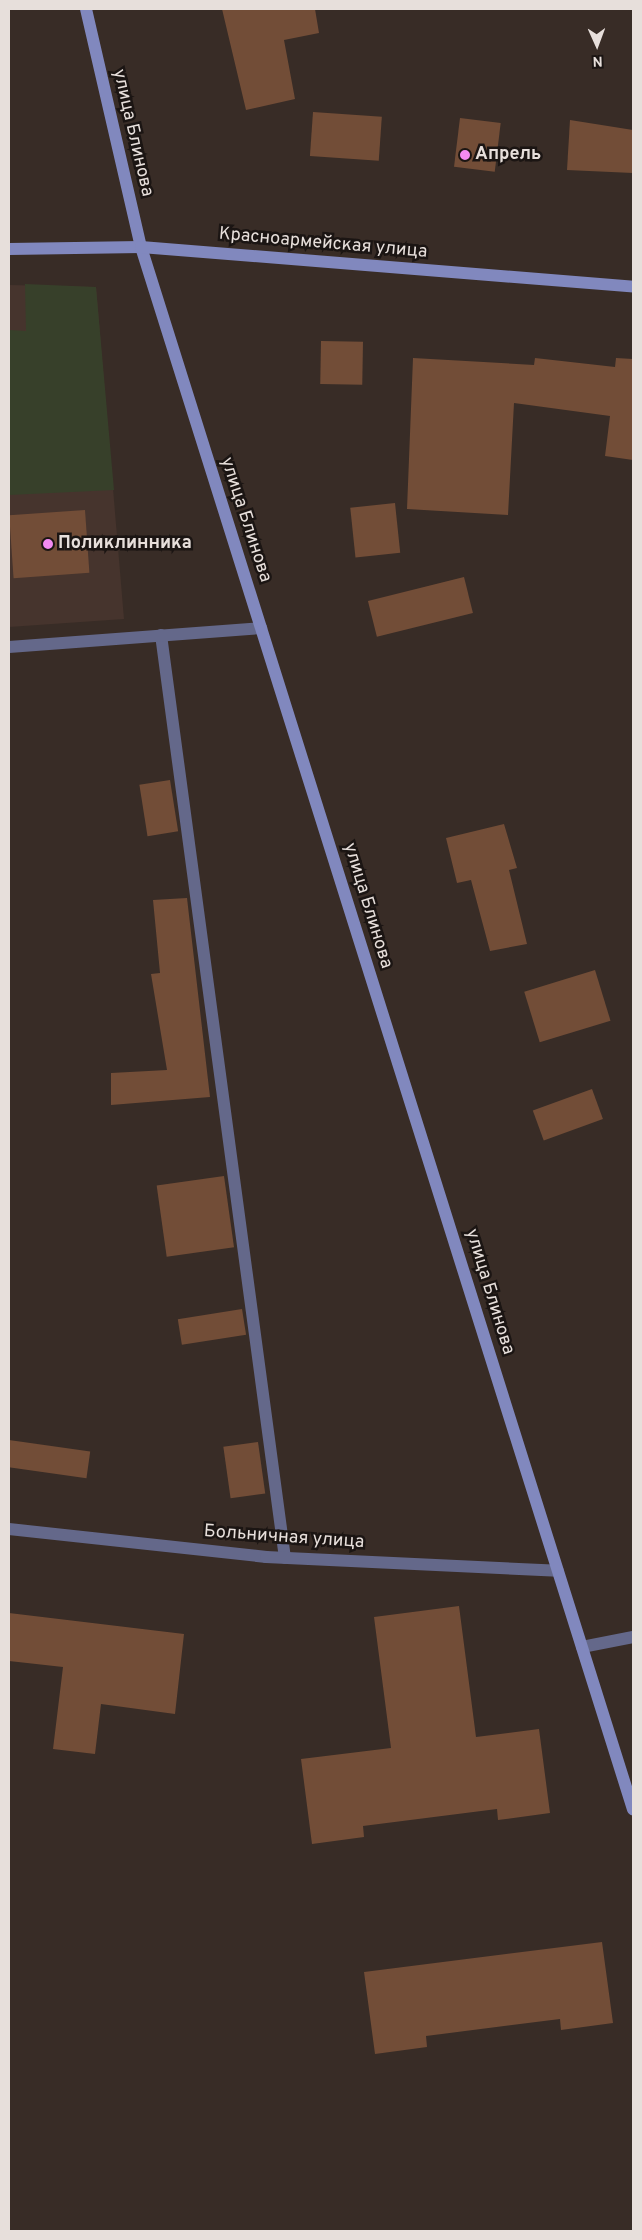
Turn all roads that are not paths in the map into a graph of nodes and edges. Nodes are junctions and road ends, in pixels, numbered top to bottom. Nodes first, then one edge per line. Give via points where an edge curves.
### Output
1 (86, 9) edge
2 (141, 247) junction
3 (9, 249) edge
4 (633, 287) edge
5 (261, 628) junction
6 (161, 635) junction
7 (9, 646) edge
8 (9, 1529) edge
9 (284, 1558) junction
10 (558, 1571) junction
11 (633, 1637) edge
12 (582, 1647) junction
13 (633, 1809) edge

1 - 2 main road, улица Блинова
2 - 3 main road, Красноармейская улица
2 - 4 main road, Красноармейская улица
2 - 5 main road, улица Блинова
5 - 6 street
5 - 10 main road, улица Блинова
6 - 7 street
6 - 9 street
8 - 9 street, Больничная улица
9 - 10 street, Больничная улица
10 - 12 main road, улица Блинова
11 - 12 street
12 - 13 main road, улица Блинова

